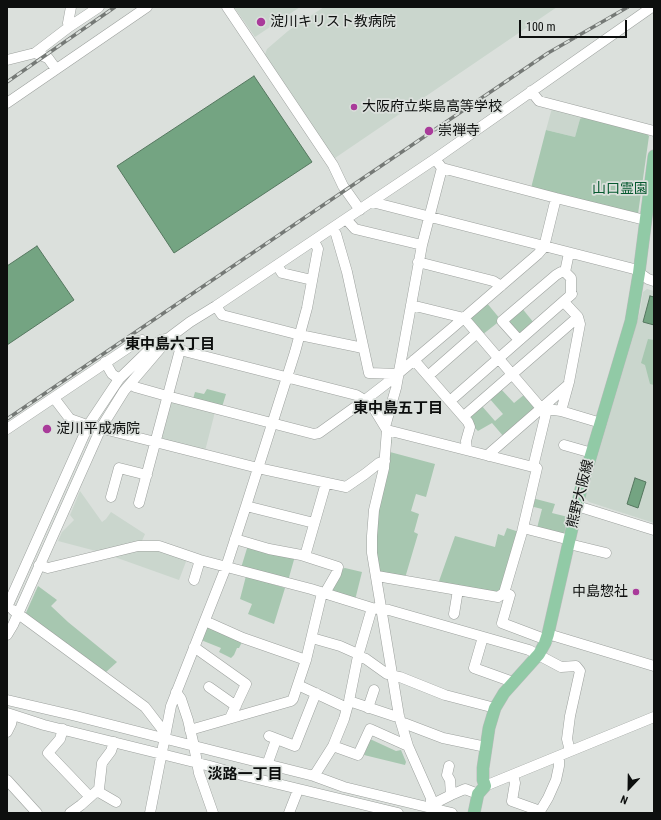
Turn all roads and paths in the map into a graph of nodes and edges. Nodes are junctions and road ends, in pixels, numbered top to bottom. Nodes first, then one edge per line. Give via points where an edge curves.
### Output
1 (71, 7) edge
2 (99, 7) edge
3 (147, 7) edge
4 (227, 7) edge
5 (652, 8) edge
6 (69, 27) junction
7 (35, 53) junction
8 (7, 60) edge
9 (56, 69) junction
10 (531, 91) junction
11 (7, 103) edge
12 (654, 131) edge
13 (654, 157) edge
14 (435, 159) junction
15 (442, 168) junction
16 (556, 198) junction
17 (372, 202) junction
18 (360, 210) junction
19 (429, 217) junction
20 (346, 219) junction
21 (645, 220) junction
22 (332, 228) junction
23 (314, 241) junction
24 (422, 245) junction
25 (544, 247) junction
26 (569, 253) junction
27 (418, 262) junction
28 (277, 265) junction
29 (565, 272) junction
30 (639, 273) junction
31 (312, 280) junction
32 (654, 281) edge
33 (501, 286) junction
34 (564, 302) junction
35 (412, 305) junction
36 (216, 306) junction
37 (578, 317) junction
38 (464, 318) junction
39 (477, 333) junction
40 (300, 335) junction
41 (170, 337) junction
42 (519, 340) junction
43 (363, 348) junction
44 (155, 350) junction
45 (180, 350) junction
46 (498, 358) junction
47 (414, 360) junction
48 (105, 362) junction
49 (398, 374) junction
50 (512, 374) junction
51 (428, 376) junction
52 (286, 377) junction
53 (119, 379) junction
54 (130, 384) junction
55 (568, 385) junction
56 (167, 396) junction
57 (54, 398) junction
58 (365, 400) junction
59 (450, 401) junction
60 (544, 409) junction
61 (561, 411) junction
62 (464, 416) junction
63 (601, 423) junction
64 (88, 424) junction
65 (272, 424) junction
66 (100, 428) junction
67 (386, 428) junction
68 (7, 429) edge
69 (155, 442) junction
70 (564, 445) dead end
71 (467, 450) junction
72 (592, 453) junction
73 (489, 456) junction
74 (385, 461) junction
75 (533, 467) junction
76 (258, 468) junction
77 (65, 475) junction
78 (147, 475) junction
79 (77, 480) junction
80 (326, 483) junction
81 (111, 497) dead end
82 (139, 503) dead end
83 (246, 506) junction
84 (577, 506) junction
85 (314, 523) junction
86 (523, 528) junction
87 (654, 530) edge
88 (235, 539) junction
89 (569, 542) junction
90 (606, 553) dead end
91 (305, 556) junction
92 (200, 560) junction
93 (226, 567) junction
94 (24, 568) junction
95 (37, 569) junction
96 (377, 576) junction
97 (194, 580) dead end
98 (458, 590) junction
99 (324, 593) junction
100 (504, 593) junction
101 (7, 606) edge
102 (377, 609) junction
103 (18, 613) junction
104 (454, 614) dead end
105 (205, 622) junction
106 (7, 635) edge
107 (483, 637) junction
108 (547, 637) junction
109 (312, 638) junction
110 (194, 648) junction
111 (538, 654) junction
112 (358, 655) junction
113 (306, 660) junction
114 (654, 666) edge
115 (393, 675) junction
116 (513, 682) junction
117 (298, 685) junction
118 (209, 687) dead end
119 (374, 690) dead end
120 (176, 692) junction
121 (316, 693) junction
122 (7, 700) edge
123 (348, 704) junction
124 (236, 706) junction
125 (368, 708) junction
126 (496, 708) junction
127 (10, 714) edge
128 (654, 717) edge
129 (230, 718) junction
130 (400, 719) junction
131 (63, 729) junction
132 (190, 730) junction
133 (7, 732) edge
134 (164, 736) junction
135 (114, 742) junction
136 (194, 746) junction
137 (333, 746) junction
138 (408, 746) junction
139 (486, 747) junction
140 (570, 751) junction
141 (162, 754) junction
142 (559, 756) junction
143 (196, 763) junction
144 (267, 765) junction
145 (449, 766) dead end
146 (513, 775) junction
147 (314, 776) junction
148 (7, 780) edge
149 (298, 790) junction
150 (482, 790) junction
151 (94, 794) junction
152 (451, 796) junction
153 (116, 802) dead end
154 (404, 802) junction
155 (431, 808) junction
156 (84, 809) edge
157 (539, 812) edge
158 (38, 813) edge
159 (70, 813) edge
160 (150, 813) edge
161 (213, 813) edge
162 (289, 813) edge
163 (398, 813) edge
164 (402, 813) edge
165 (452, 813) edge
166 (474, 813) edge

1 - 6 street
2 - 6 street
3 - 9 street
4 - 18 street via 333,165 343,186
5 - 10 street
6 - 7 street
7 - 8 street
7 - 9 street via 48,58
9 - 11 street
10 - 12 street via 539,101
10 - 14 street
13 - 21 main road, 熊野大阪線
14 - 15 street
14 - 17 street
15 - 16 street
15 - 19 street
16 - 21 street
16 - 25 street
17 - 18 street
17 - 19 street
18 - 20 street
19 - 24 street
19 - 25 street
20 - 22 street
20 - 24 street via 355,229
21 - 30 main road, 熊野大阪線
22 - 23 street
22 - 43 street via 347,272
23 - 28 street
23 - 31 street via 318,249
24 - 27 street
25 - 26 street
25 - 33 street
26 - 29 street
26 - 30 street
27 - 33 street via 494,281
27 - 35 street
28 - 31 street via 282,272
28 - 36 street
29 - 34 street via 571,278 572,294
29 - 42 street via 556,275 502,321
30 - 32 street
30 - 63 main road, 熊野大阪線 via 631,321
31 - 40 street
33 - 38 street
34 - 37 street
34 - 42 street
35 - 38 street
35 - 49 street
36 - 40 street via 222,315
36 - 41 street
37 - 50 street
37 - 55 street via 580,324
38 - 39 street
38 - 47 street
39 - 46 street
39 - 51 street
40 - 43 street
40 - 52 street
41 - 44 street
41 - 45 street
42 - 46 street
43 - 49 street via 369,373
44 - 48 street via 142,340 138,340
44 - 53 street
44 - 54 street
45 - 52 street
45 - 56 street
46 - 50 street
46 - 59 street
47 - 49 street
47 - 51 street
48 - 53 street via 112,374
48 - 57 street
49 - 58 street
49 - 67 street
50 - 60 street
50 - 62 street
51 - 59 street
52 - 58 street via 356,395
52 - 65 street
53 - 64 street
54 - 56 street
54 - 66 street
55 - 60 street
55 - 61 street
56 - 65 street
56 - 69 street
57 - 64 street via 70,419
57 - 68 street
58 - 65 street via 319,433
58 - 67 street
59 - 62 street
60 - 61 street
60 - 73 street
60 - 75 street
61 - 63 street
62 - 71 street via 470,426 466,441
63 - 72 main road, 熊野大阪線
64 - 66 street
64 - 77 street
65 - 76 street
66 - 69 street
66 - 79 street
67 - 71 street
67 - 74 street
69 - 76 street
69 - 78 street
70 - 72 street
71 - 73 street
72 - 84 main road, 熊野大阪線
73 - 75 street
74 - 80 street via 346,487
74 - 96 street via 374,510 372,536 372,553
75 - 86 street via 538,468
76 - 80 street
76 - 83 street
77 - 79 street
77 - 94 street
78 - 81 street via 119,468
78 - 82 street
79 - 95 street
80 - 85 street
83 - 85 street
83 - 88 street
84 - 87 street
84 - 89 main road, 熊野大阪線
85 - 91 street
86 - 89 street
86 - 100 street
88 - 91 street
88 - 93 street
89 - 90 street
89 - 108 main road, 熊野大阪線
91 - 99 street via 338,567
92 - 93 street
92 - 95 street via 159,546 138,546
92 - 97 street
93 - 99 street
93 - 105 street
94 - 95 street
94 - 101 street
95 - 103 street
96 - 98 street
96 - 102 street
98 - 100 street via 498,597
98 - 104 street
99 - 102 street
99 - 109 street
100 - 108 street via 510,595 502,623
101 - 103 street
102 - 107 street via 389,610
102 - 112 street
102 - 115 street
103 - 106 street
103 - 134 street via 145,707
105 - 110 street
105 - 113 street
107 - 111 street
107 - 116 street via 474,668
108 - 111 main road, 熊野大阪線
108 - 114 street
109 - 112 street via 340,646
109 - 113 street
110 - 120 street
110 - 124 street via 246,684
111 - 116 main road, 熊野大阪線
111 - 140 street via 561,667 576,666 580,671 567,739
112 - 115 street
112 - 123 street
113 - 117 street
115 - 126 street via 445,695
115 - 130 street
116 - 126 main road, 熊野大阪線
117 - 121 street
117 - 129 street via 290,701
118 - 124 street
119 - 125 street
120 - 132 street via 181,699
120 - 134 street
121 - 123 street
121 - 144 street via 295,746 272,738
122 - 134 street
123 - 125 street
123 - 137 street
124 - 129 street
125 - 130 street
126 - 139 main road, 熊野大阪線 via 490,723
127 - 131 street
127 - 133 street via 11,724
128 - 140 street
129 - 132 street
130 - 138 street
130 - 139 street via 418,730
131 - 135 street
131 - 151 street via 60,739 48,752
132 - 136 street
134 - 136 street
134 - 141 street
135 - 141 street
135 - 151 street via 102,763 99,789
136 - 143 street
136 - 144 street
137 - 138 street via 358,755 370,729
137 - 147 street
138 - 155 street via 431,798
139 - 150 main road, 熊野大阪線
140 - 142 street
141 - 143 street
141 - 160 street
142 - 146 street
142 - 157 street via 556,780
143 - 149 street
143 - 161 street
144 - 147 street
145 - 152 street via 447,775 450,780
146 - 150 street
146 - 157 street via 515,783 512,801
147 - 154 street via 344,787
148 - 158 street
149 - 162 street
149 - 163 street
150 - 152 street via 465,789
150 - 166 main road, 熊野大阪線
151 - 153 street
151 - 156 street
152 - 155 street via 437,802
154 - 155 street
154 - 164 street
155 - 165 street
156 - 159 street

